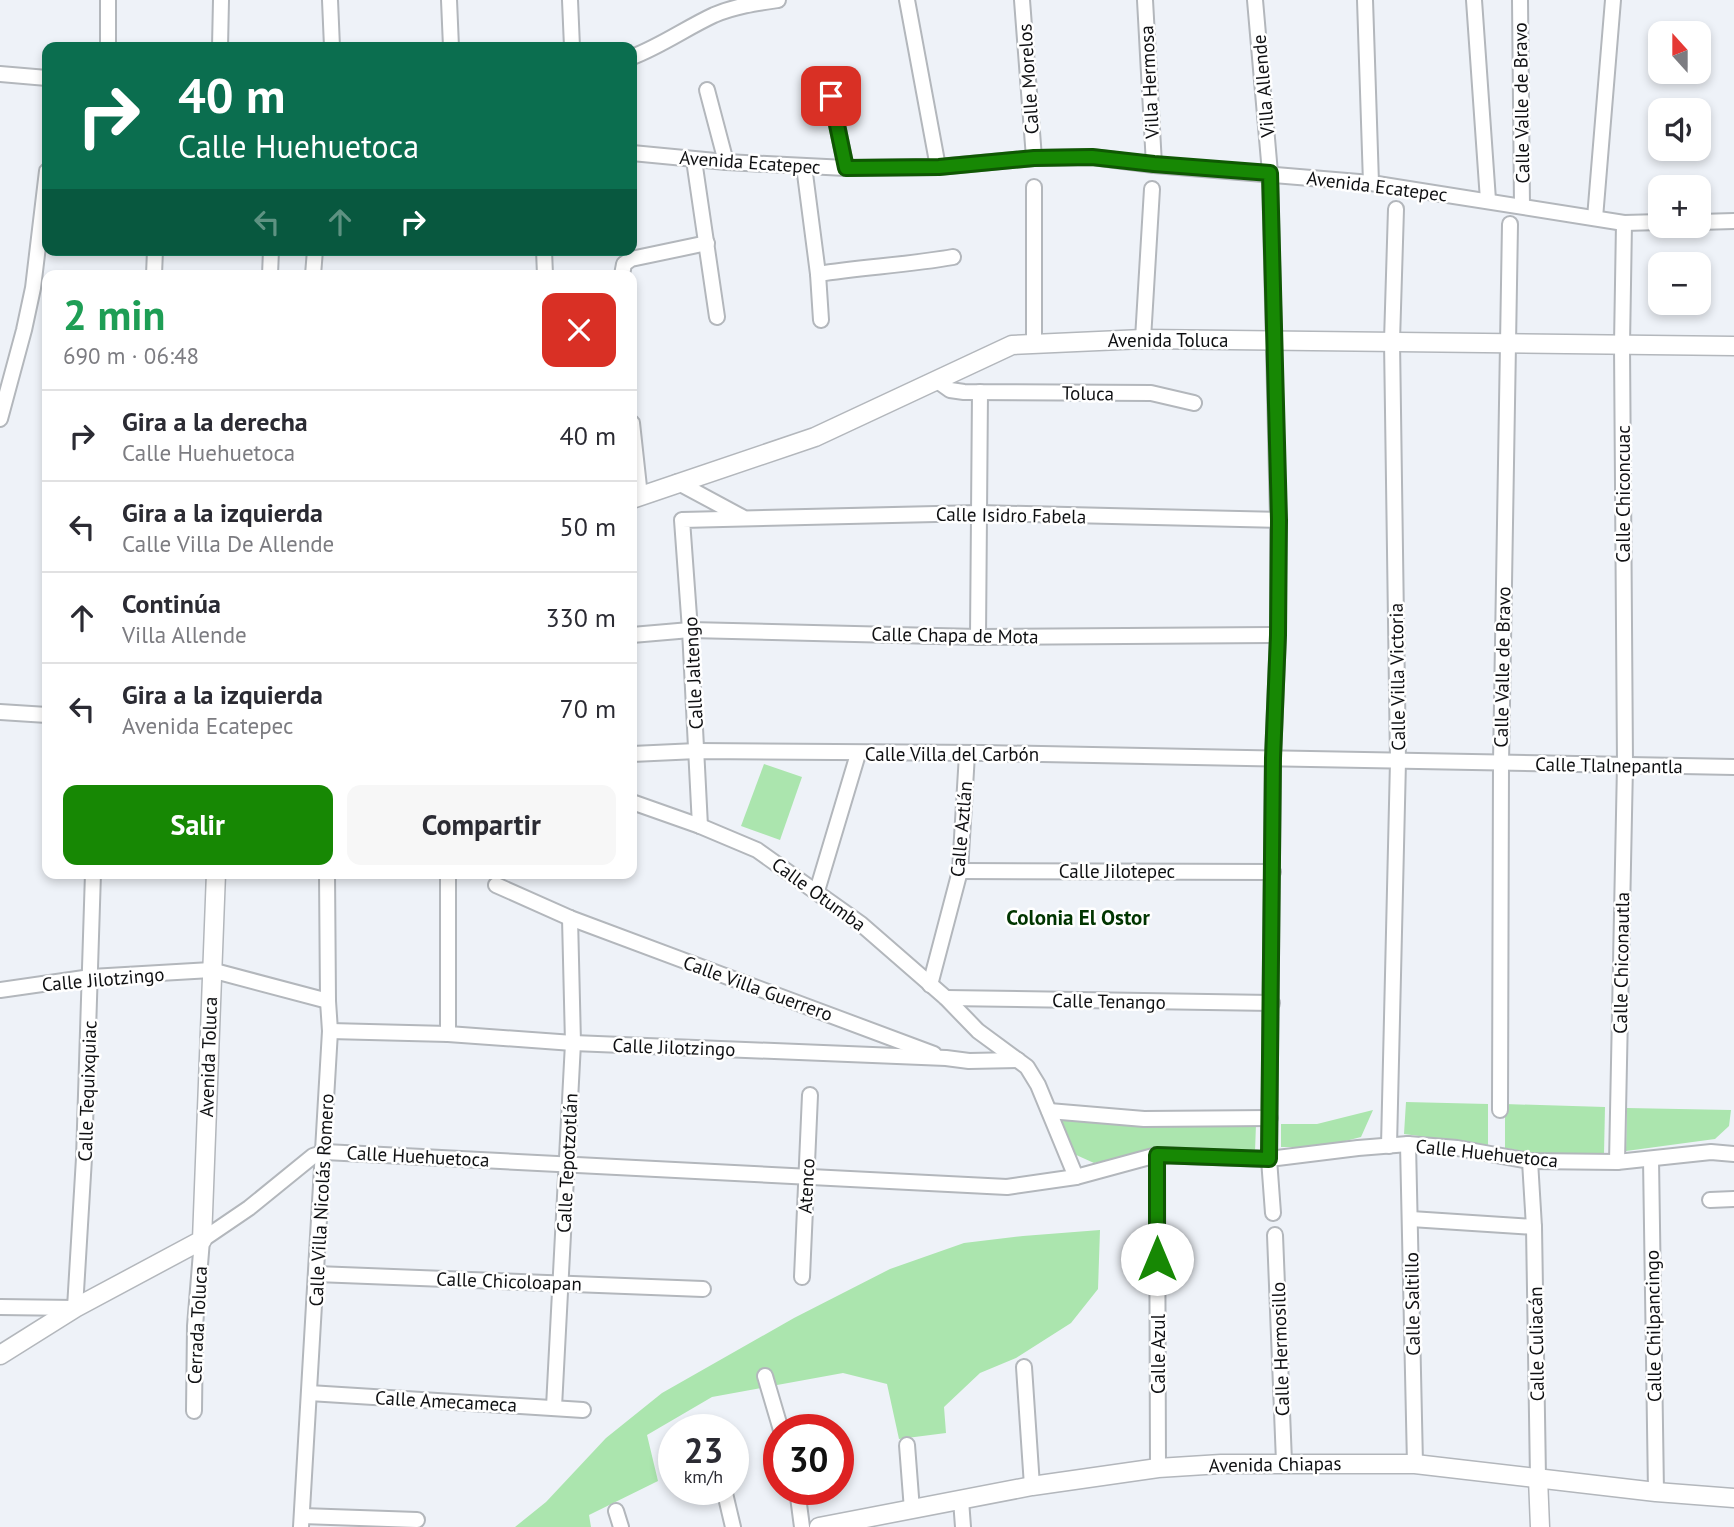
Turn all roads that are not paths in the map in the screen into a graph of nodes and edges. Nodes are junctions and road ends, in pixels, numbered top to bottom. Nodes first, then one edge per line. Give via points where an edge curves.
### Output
1 (108, 0) edge
2 (221, 0) edge
3 (330, 0) edge
4 (449, 0) edge
5 (570, 0) edge
6 (778, 0) edge
7 (907, 0) edge
8 (1022, 0) edge
9 (1145, 0) edge
10 (1255, 0) edge
11 (1365, 0) edge
12 (1474, 0) edge
13 (1520, 0) edge
14 (1613, 0) edge
15 (108, 42) edge
16 (220, 42) edge
17 (332, 42) edge
18 (451, 42) edge
19 (572, 42) edge
20 (637, 56) edge
21 (0, 74) edge
22 (42, 78) edge
23 (707, 90) dead end
24 (831, 96) dead end
25 (637, 154) edge
26 (1034, 158) junction
27 (694, 160) junction
28 (726, 162) junction
29 (1154, 164) junction
30 (804, 166) junction
31 (939, 167) junction
32 (846, 168) junction
33 (1270, 173) junction
34 (1371, 183) junction
35 (1034, 187) dead end
36 (1152, 189) dead end
37 (1488, 200) junction
38 (1522, 206) junction
39 (1396, 209) dead end
40 (42, 213) edge
41 (1595, 218) junction
42 (1648, 222) edge
43 (1711, 222) edge
44 (1734, 222) edge
45 (1624, 223) junction
46 (1510, 224) dead end
47 (707, 243) junction
48 (953, 257) dead end
49 (623, 270) edge
50 (818, 274) junction
51 (717, 317) dead end
52 (821, 320) dead end
53 (1143, 339) junction
54 (1273, 340) junction
55 (1392, 341) junction
56 (1034, 343) junction
57 (1507, 344) junction
58 (1622, 345) junction
59 (1734, 346) edge
60 (936, 380) junction
61 (980, 391) junction
62 (1194, 402) dead end
63 (0, 419) edge
64 (677, 482) junction
65 (637, 497) edge
66 (979, 513) junction
67 (743, 518) junction
68 (682, 520) joint
69 (1279, 520) junction
70 (691, 630) junction
71 (637, 635) edge
72 (1278, 635) junction
73 (978, 637) junction
74 (0, 712) edge
75 (42, 715) edge
76 (697, 751) junction
77 (637, 754) edge
78 (858, 754) junction
79 (967, 754) junction
80 (1273, 758) junction
81 (1398, 761) junction
82 (1500, 763) junction
83 (1625, 765) junction
84 (1734, 767) edge
85 (637, 804) edge
86 (700, 826) junction
87 (960, 871) junction
88 (1273, 872) junction
89 (93, 879) edge
90 (216, 879) edge
91 (327, 879) edge
92 (448, 879) edge
93 (496, 885) dead end
94 (817, 891) junction
95 (570, 918) junction
96 (211, 970) junction
97 (91, 977) junction
98 (930, 985) junction
99 (0, 990) edge
100 (946, 998) junction
101 (328, 1001) junction
102 (1272, 1003) junction
103 (330, 1031) junction
104 (978, 1031) junction
105 (448, 1034) junction
106 (573, 1043) junction
107 (946, 1058) junction
108 (1018, 1060) junction
109 (969, 1061) junction
110 (810, 1095) dead end
111 (1500, 1110) dead end
112 (1049, 1111) junction
113 (1270, 1118) junction
114 (1408, 1144) junction
115 (1389, 1146) junction
116 (324, 1152) junction
117 (1734, 1154) edge
118 (1157, 1155) junction
119 (1269, 1159) junction
120 (1651, 1159) junction
121 (1530, 1161) junction
122 (1617, 1162) junction
123 (568, 1165) junction
124 (807, 1175) junction
125 (1076, 1177) junction
126 (1734, 1199) edge
127 (1710, 1200) dead end
128 (1273, 1213) dead end
129 (1411, 1219) junction
130 (1534, 1227) junction
131 (1275, 1235) dead end
132 (202, 1240) junction
133 (316, 1273) junction
134 (802, 1277) dead end
135 (561, 1283) junction
136 (703, 1289) dead end
137 (0, 1307) edge
138 (75, 1308) junction
139 (2, 1349) edge
140 (1024, 1367) dead end
141 (765, 1376) dead end
142 (309, 1393) junction
143 (554, 1407) junction
144 (194, 1410) dead end
145 (583, 1410) dead end
146 (776, 1414) edge
147 (907, 1445) dead end
148 (1284, 1462) junction
149 (1415, 1464) junction
150 (1158, 1468) junction
151 (1538, 1478) junction
152 (1032, 1486) junction
153 (1656, 1492) junction
154 (1734, 1498) edge
155 (961, 1500) junction
156 (728, 1505) edge
157 (799, 1505) edge
158 (912, 1510) junction
159 (616, 1511) dead end
160 (417, 1520) dead end
161 (301, 1522) edge
162 (858, 1523) edge
163 (621, 1527) edge
164 (733, 1527) edge
165 (802, 1527) edge
166 (819, 1527) edge
167 (962, 1527) edge
168 (1540, 1527) edge

1 - 15 street
2 - 16 street
3 - 17 street
4 - 18 street
5 - 19 street
6 - 20 street via 715,15
7 - 31 street
8 - 26 street, Calle Morelos
9 - 29 street, Villa Hermosa
10 - 33 street, Villa Allende
11 - 34 street
12 - 37 street
13 - 38 street, Calle Valle de Bravo
14 - 41 street
21 - 22 street
23 - 28 street
24 - 32 street
25 - 27 street, Avenida Ecatepec
26 - 29 street, Avenida Ecatepec via 1092,157
26 - 31 street, Avenida Ecatepec
27 - 28 street, Avenida Ecatepec
27 - 47 street
28 - 30 street, Avenida Ecatepec
29 - 33 street, Avenida Ecatepec
30 - 32 street, Avenida Ecatepec
30 - 50 street
31 - 32 street, Avenida Ecatepec
33 - 34 street, Avenida Ecatepec
33 - 54 street, Villa Allende
34 - 37 street, Avenida Ecatepec
35 - 56 street
36 - 53 street
37 - 38 street, Avenida Ecatepec
38 - 41 street, Avenida Ecatepec
39 - 55 street, Calle Villa Victoria
40 - 63 street via 33,288
41 - 45 street, Avenida Ecatepec
42 - 45 street, Avenida Ecatepec
43 - 44 street
45 - 58 street, Calle Chiconcuac
46 - 57 street, Calle Valle de Bravo
47 - 49 street via 631,259
47 - 51 street
48 - 50 street
50 - 52 street
53 - 54 street, Avenida Toluca
53 - 56 street, Avenida Toluca
54 - 55 street, Avenida Toluca
54 - 69 street, Villa Allende
55 - 57 street, Avenida Toluca
55 - 81 street, Calle Villa Victoria
56 - 60 street, Avenida Toluca via 1001,349
57 - 58 street, Avenida Toluca
57 - 82 street, Calle Valle de Bravo
58 - 59 street, Avenida Toluca
58 - 83 street, Calle Chiconcuac
60 - 61 street, Toluca via 950,390
60 - 64 street, Avenida Toluca via 815,437
61 - 62 street, Toluca via 1151,393
61 - 66 street
64 - 65 street, Avenida Toluca
64 - 67 street, Calle Isidro Fabela
66 - 67 street, Calle Isidro Fabela
66 - 69 street, Calle Isidro Fabela
66 - 73 street
67 - 68 street, Calle Isidro Fabela
68 - 70 street, Calle Jaltengo
69 - 72 street, Villa Allende
70 - 71 street, Calle Chapa de Mota
70 - 73 street, Calle Chapa de Mota
70 - 76 street, Calle Jaltengo
72 - 73 street, Calle Chapa de Mota
72 - 80 street, Villa Allende
74 - 75 street
76 - 77 street, Calle Villa del Carbón
76 - 78 street, Calle Villa del Carbón
76 - 86 street, Calle Jaltengo
78 - 79 street, Calle Villa del Carbón
78 - 94 street
79 - 80 street, Calle Villa del Carbón
79 - 87 street, Calle Aztlán
80 - 81 street, Calle Tlalnepantla
80 - 88 street, Villa Allende
81 - 82 street, Calle Tlalnepantla
81 - 115 street, Calle Villa Victoria
82 - 83 street, Calle Tlalnepantla
82 - 111 street, Calle Valle de Bravo
83 - 84 street, Calle Tlalnepantla
83 - 122 street, Calle Chiconautla
85 - 86 street, Calle Otumba
86 - 94 street, Calle Otumba via 757,850
87 - 88 street, Calle Jilotepec
87 - 98 street, Calle Aztlán
88 - 102 street, Villa Allende
89 - 97 street, Calle Tequixquiac
90 - 96 street, Avenida Toluca
91 - 101 street, Calle Villa Nicolás Romero
92 - 105 street
93 - 95 street, Calle Villa Guerrero
94 - 98 street, Calle Otumba
95 - 106 street, Calle Tepotzotlán
95 - 107 street, Calle Villa Guerrero
96 - 97 street, Calle Jilotzingo
96 - 101 street, Calle Jilotzingo
96 - 132 street, Avenida Toluca
97 - 99 street, Calle Jilotzingo
97 - 138 street, Calle Tequixquiac
98 - 100 street, Calle Otumba
100 - 102 street, Calle Tenango
100 - 104 street, Calle Otumba
101 - 103 street, Calle Villa Nicolás Romero
102 - 113 street, Villa Allende
103 - 105 street, Calle Jilotzingo
103 - 116 street, Calle Villa Nicolás Romero
104 - 108 street, Calle Otumba
104 - 109 street via 982,1045
105 - 106 street, Calle Jilotzingo
106 - 107 street, Calle Jilotzingo
106 - 123 street, Calle Tepotzotlán
107 - 109 street, Calle Jilotzingo
108 - 109 street, Calle Jilotzingo
108 - 112 street, Calle Otumba via 1038,1085
110 - 124 street, Atenco
112 - 113 street via 1144,1119
112 - 125 street, Calle Otumba
113 - 119 street, Villa Allende
114 - 115 street, Calle Huehuetoca
114 - 121 street, Calle Huehuetoca
114 - 129 street, Calle Saltillo
115 - 119 street, Calle Huehuetoca
116 - 123 street, Calle Huehuetoca
116 - 132 street, Calle Huehuetoca
116 - 133 street, Calle Villa Nicolás Romero
117 - 120 street, Calle Huehuetoca
118 - 119 street, Calle Huehuetoca
118 - 125 street, Calle Huehuetoca
118 - 150 street, Calle Azul
119 - 128 street
120 - 122 street, Calle Huehuetoca
120 - 153 street, Calle Chilpancingo
121 - 122 street, Calle Huehuetoca
121 - 130 street, Calle Culiacán
123 - 124 street, Calle Huehuetoca
123 - 135 street, Calle Tepotzotlán
124 - 125 street, Calle Huehuetoca via 1007,1187
124 - 134 street, Atenco
126 - 127 street
129 - 130 street
129 - 149 street, Calle Saltillo
130 - 151 street, Calle Culiacán
131 - 148 street, Calle Hermosillo
132 - 138 street, Calle Huehuetoca
132 - 144 street, Cerrada Toluca
133 - 135 street, Calle Chicoloapan
133 - 142 street, Calle Villa Nicolás Romero
135 - 136 street, Calle Chicoloapan
135 - 143 street, Calle Tepotzotlán
137 - 138 street, Calle Huehuetoca
138 - 139 street, Calle Huehuetoca
140 - 152 street
141 - 146 street
142 - 143 street, Calle Amecameca
142 - 161 street, Calle Villa Nicolás Romero
143 - 145 street, Calle Amecameca
147 - 158 street
148 - 149 street, Avenida Chiapas
148 - 150 street, Avenida Chiapas
149 - 151 street, Avenida Chiapas
150 - 152 street, Avenida Chiapas
151 - 153 street, Avenida Chiapas
151 - 168 street, Calle Culiacán
152 - 155 street, Avenida Chiapas
153 - 154 street, Avenida Chiapas
155 - 158 street, Avenida Chiapas
155 - 167 street
156 - 164 street
157 - 165 street
158 - 162 street, Avenida Chiapas
159 - 163 street
160 - 161 street
162 - 166 street, Avenida Chiapas

